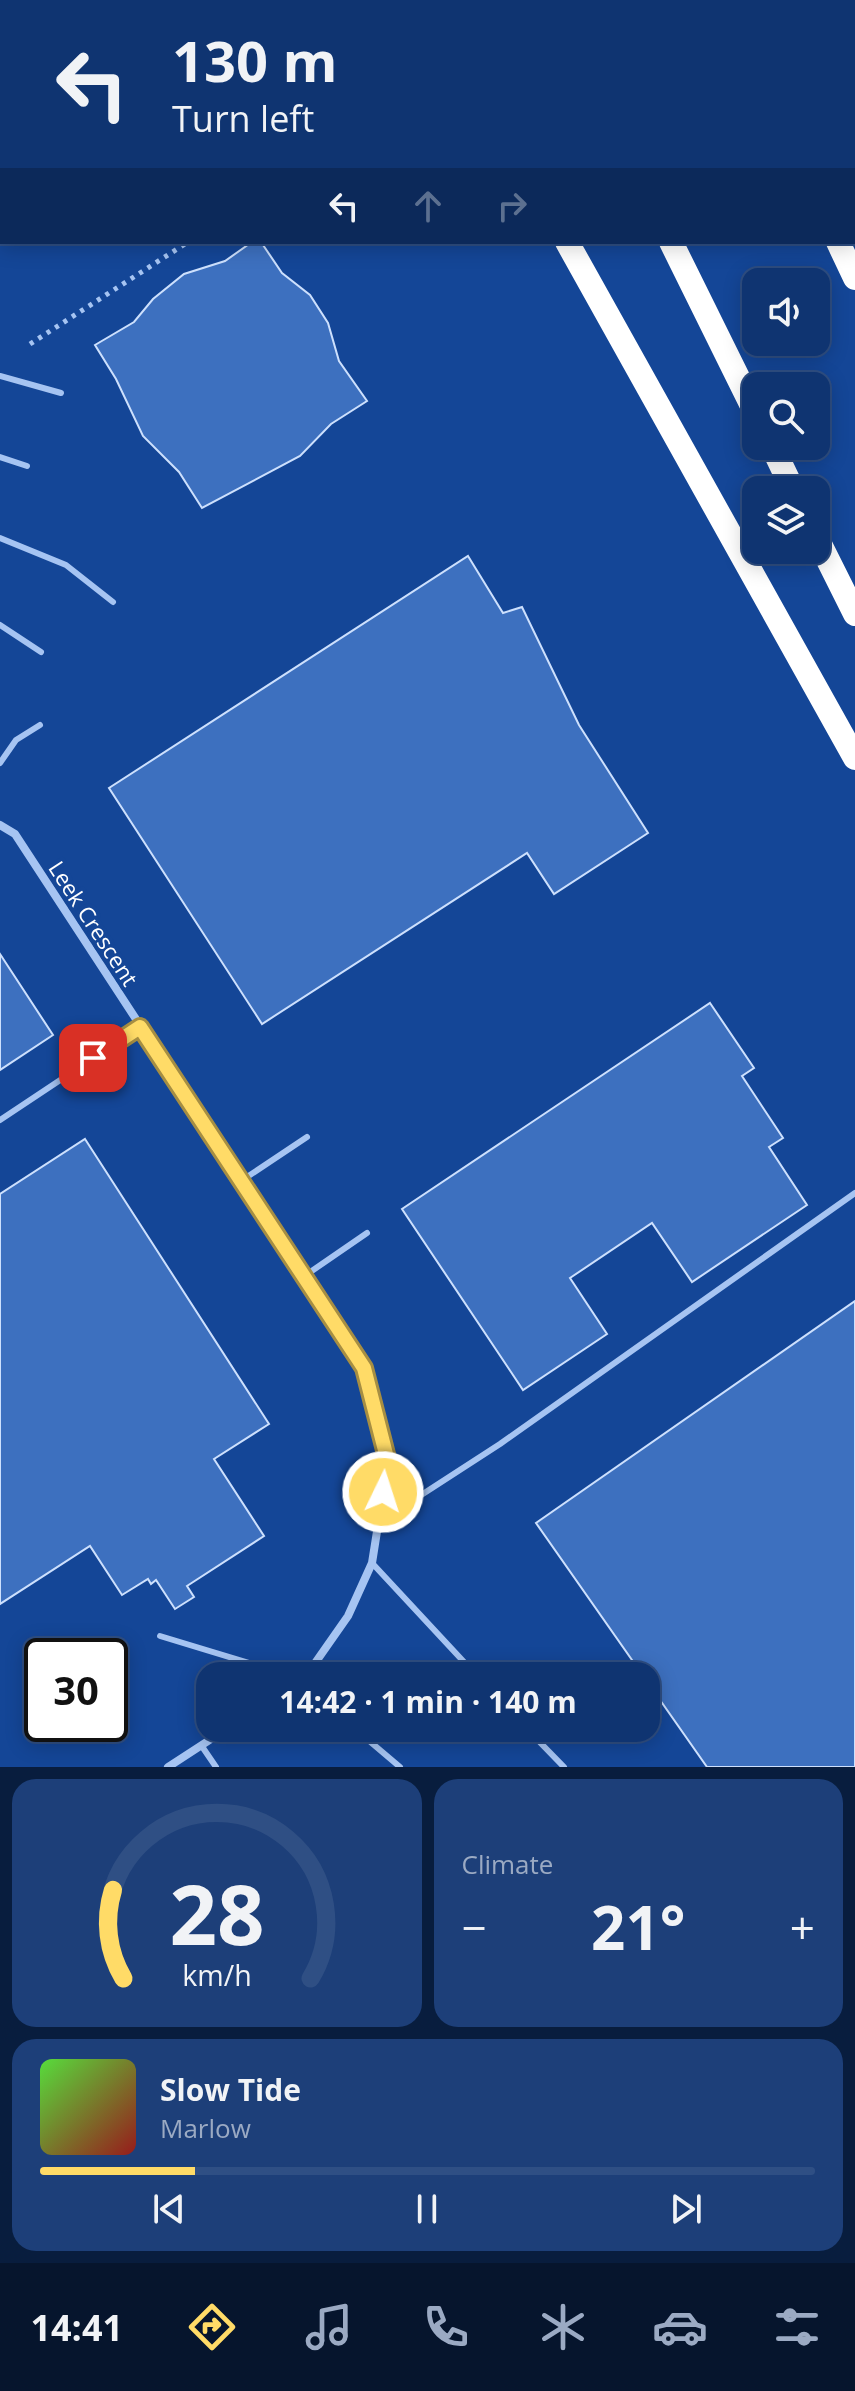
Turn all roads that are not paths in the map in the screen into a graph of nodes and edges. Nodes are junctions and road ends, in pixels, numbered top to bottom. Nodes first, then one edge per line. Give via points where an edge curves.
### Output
1 (568, 244) edge
2 (672, 244) edge
3 (839, 244) edge
4 (855, 278) edge
5 (0, 376) edge
6 (742, 386) edge
7 (61, 393) dead end
8 (0, 457) edge
9 (27, 466) dead end
10 (0, 538) edge
11 (830, 564) edge
12 (113, 602) dead end
13 (855, 614) edge
14 (0, 625) edge
15 (41, 652) dead end
16 (40, 725) dead end
17 (855, 758) edge
18 (0, 763) edge
19 (0, 825) edge
20 (140, 1027) junction
21 (0, 1120) edge
22 (307, 1137) dead end
23 (241, 1181) junction
24 (855, 1193) edge
25 (367, 1233) dead end
26 (303, 1277) junction
27 (378, 1523) junction
28 (372, 1563) junction
29 (160, 1636) dead end
30 (246, 1662) edge
31 (316, 1662) edge
32 (464, 1662) edge
33 (206, 1742) edge
34 (371, 1742) edge
35 (540, 1742) edge
36 (201, 1745) junction
37 (168, 1767) edge
38 (216, 1767) edge
39 (400, 1767) edge
40 (564, 1767) edge

1 - 17 highway
2 - 6 highway
3 - 4 highway
5 - 7 lane
8 - 9 lane
10 - 12 lane via 66,565
11 - 13 highway
14 - 15 lane
16 - 18 lane via 16,740
19 - 20 street, Leek Crescent via 15,834
20 - 21 lane
20 - 23 street, Leek Crescent
22 - 23 lane
23 - 26 street, Leek Crescent
24 - 27 lane via 500,1444
25 - 26 lane
26 - 27 street, Leek Crescent via 364,1368 388,1462
27 - 28 street, Leek Crescent
28 - 31 street, Leek Crescent via 348,1616
28 - 32 lane
29 - 30 lane
33 - 36 street
34 - 39 lane
35 - 40 lane
36 - 37 street
36 - 38 lane

